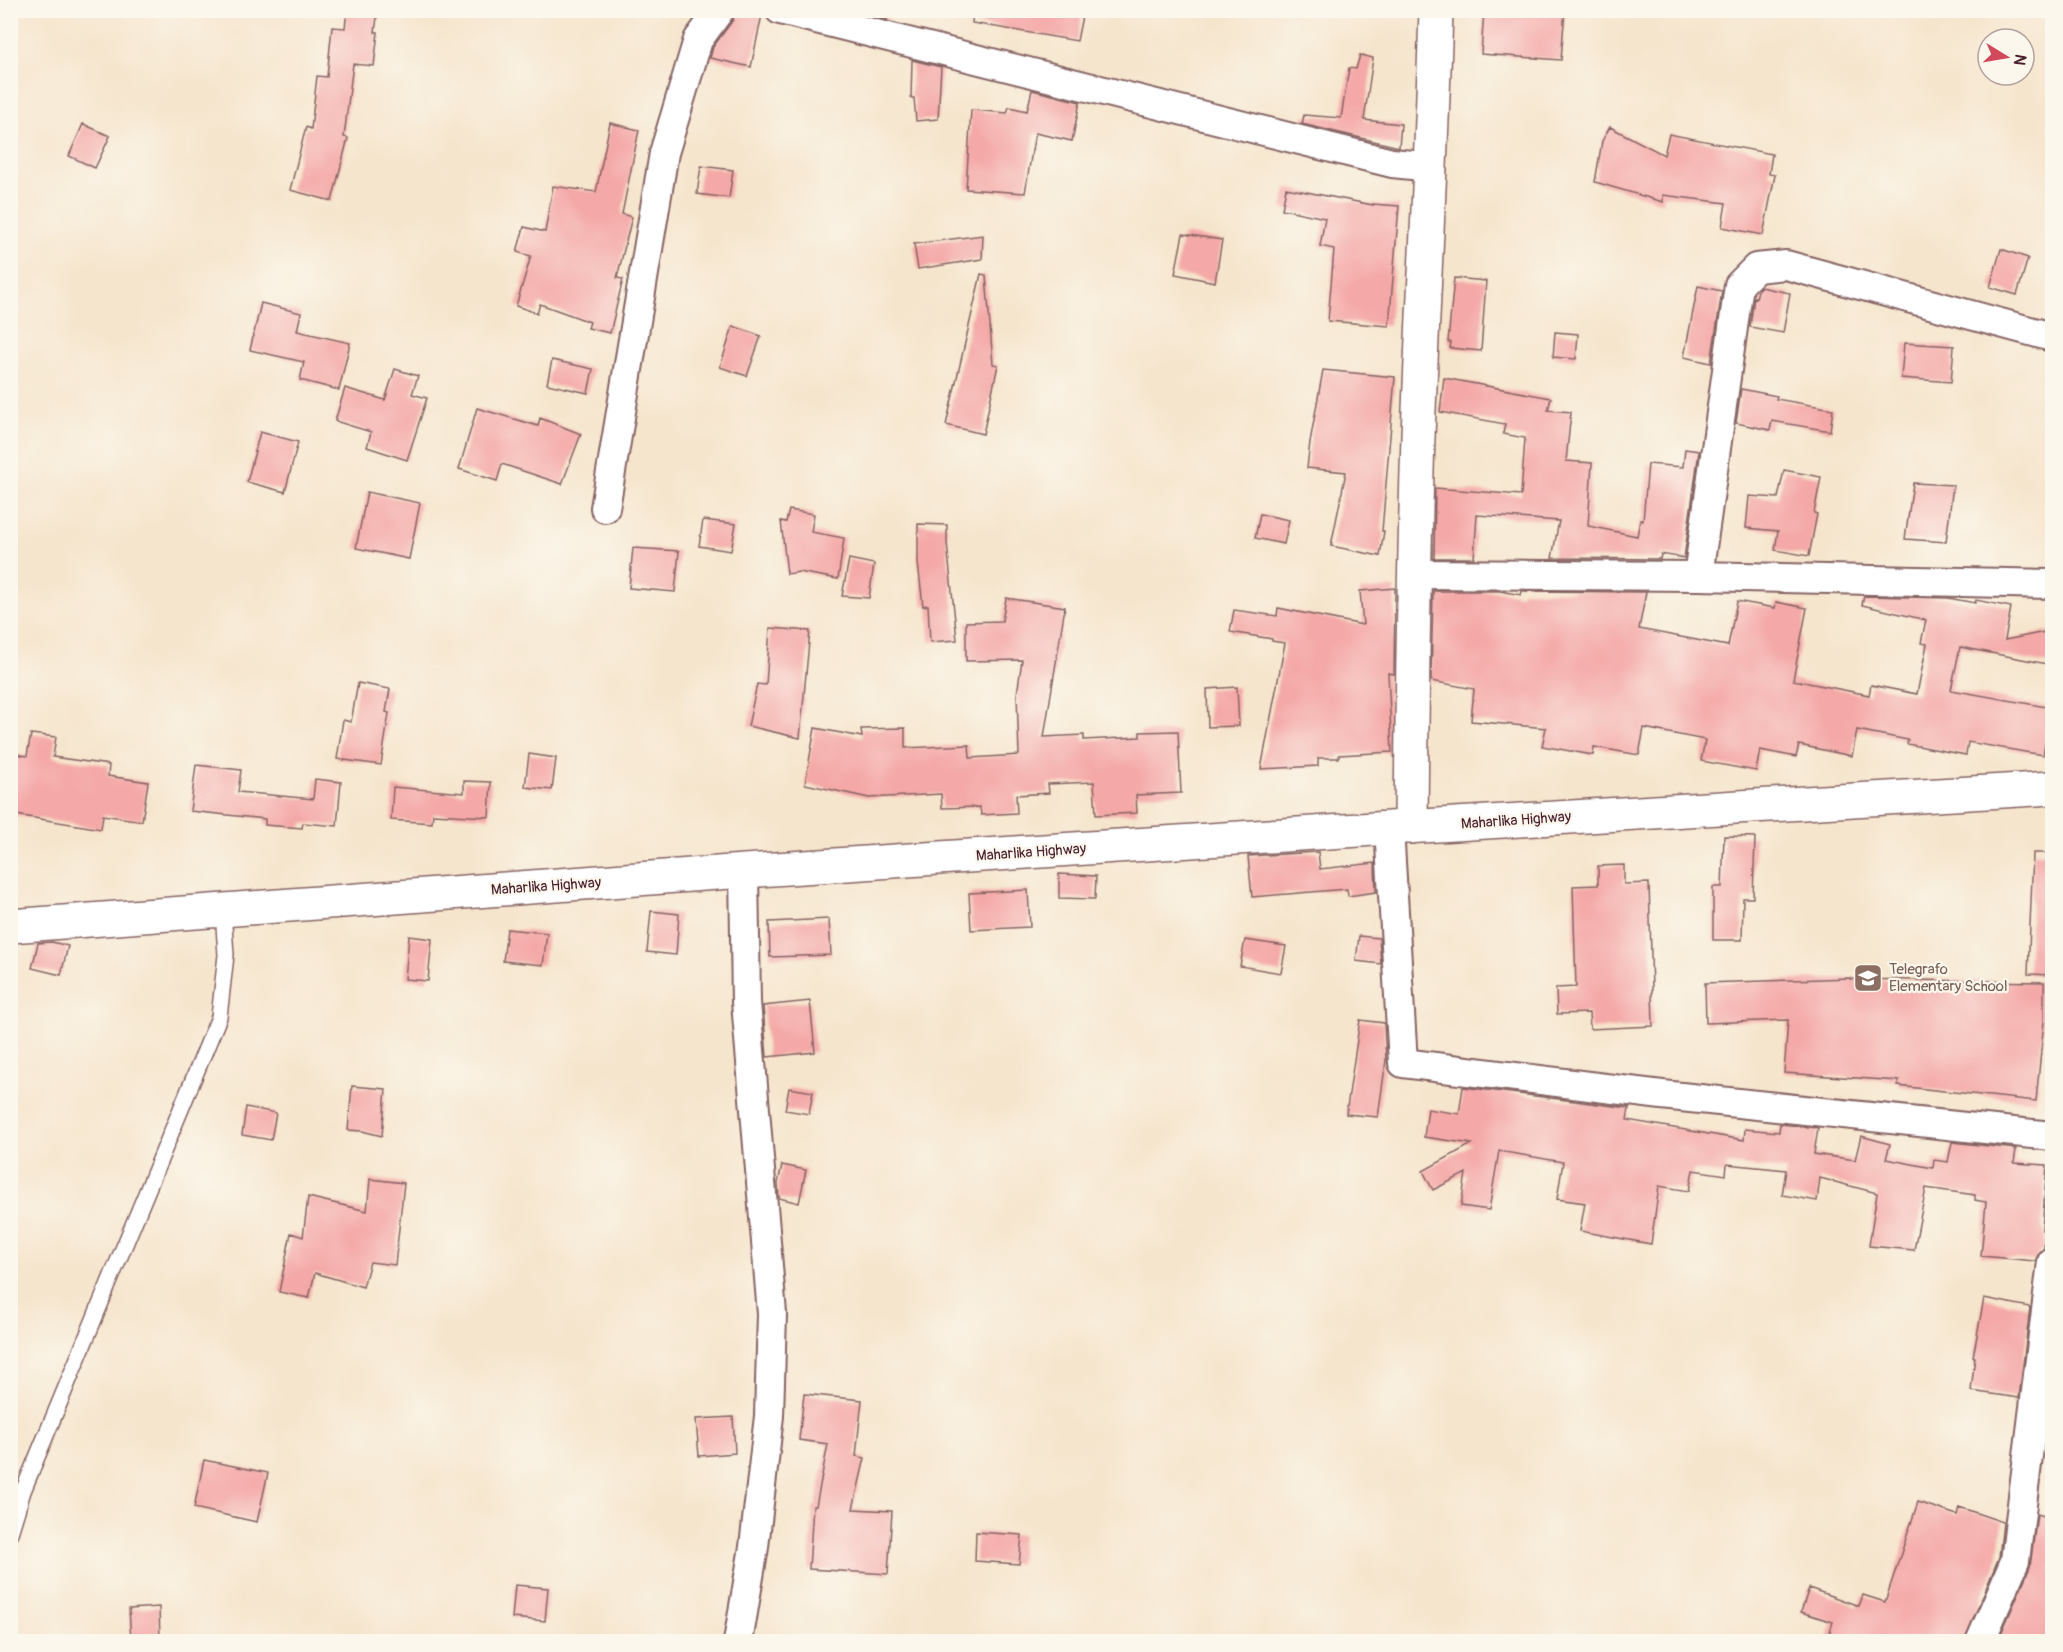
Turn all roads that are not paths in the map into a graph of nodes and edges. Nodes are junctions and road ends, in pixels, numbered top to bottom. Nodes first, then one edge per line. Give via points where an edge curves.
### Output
1 (720, 10) edge
2 (780, 10) edge
3 (1436, 10) edge
4 (1432, 167) junction
5 (2052, 337) edge
6 (605, 508) dead end
7 (1414, 574) junction
8 (1698, 576) junction
9 (2052, 584) edge
10 (2052, 789) edge
11 (1400, 827) junction
12 (744, 871) junction
13 (223, 911) junction
14 (10, 926) edge
15 (2052, 1136) edge
16 (2052, 1262) edge
17 (10, 1533) edge
18 (738, 1641) edge
19 (1980, 1641) edge

1 - 6 street via 698,40 664,153
2 - 4 street via 1392,163
3 - 4 main road
4 - 7 main road
5 - 8 street via 1786,265 1756,268 1739,285
7 - 8 street
7 - 11 main road
8 - 9 street
10 - 11 main road, Maharlika Highway
11 - 12 main road, Maharlika Highway
11 - 15 street via 1403,1063
12 - 13 main road, Maharlika Highway
12 - 18 street via 746,1002 772,1314 769,1416
13 - 14 main road, Maharlika Highway
13 - 17 lane via 226,955 219,1017 23,1491
16 - 19 street via 2015,1561

